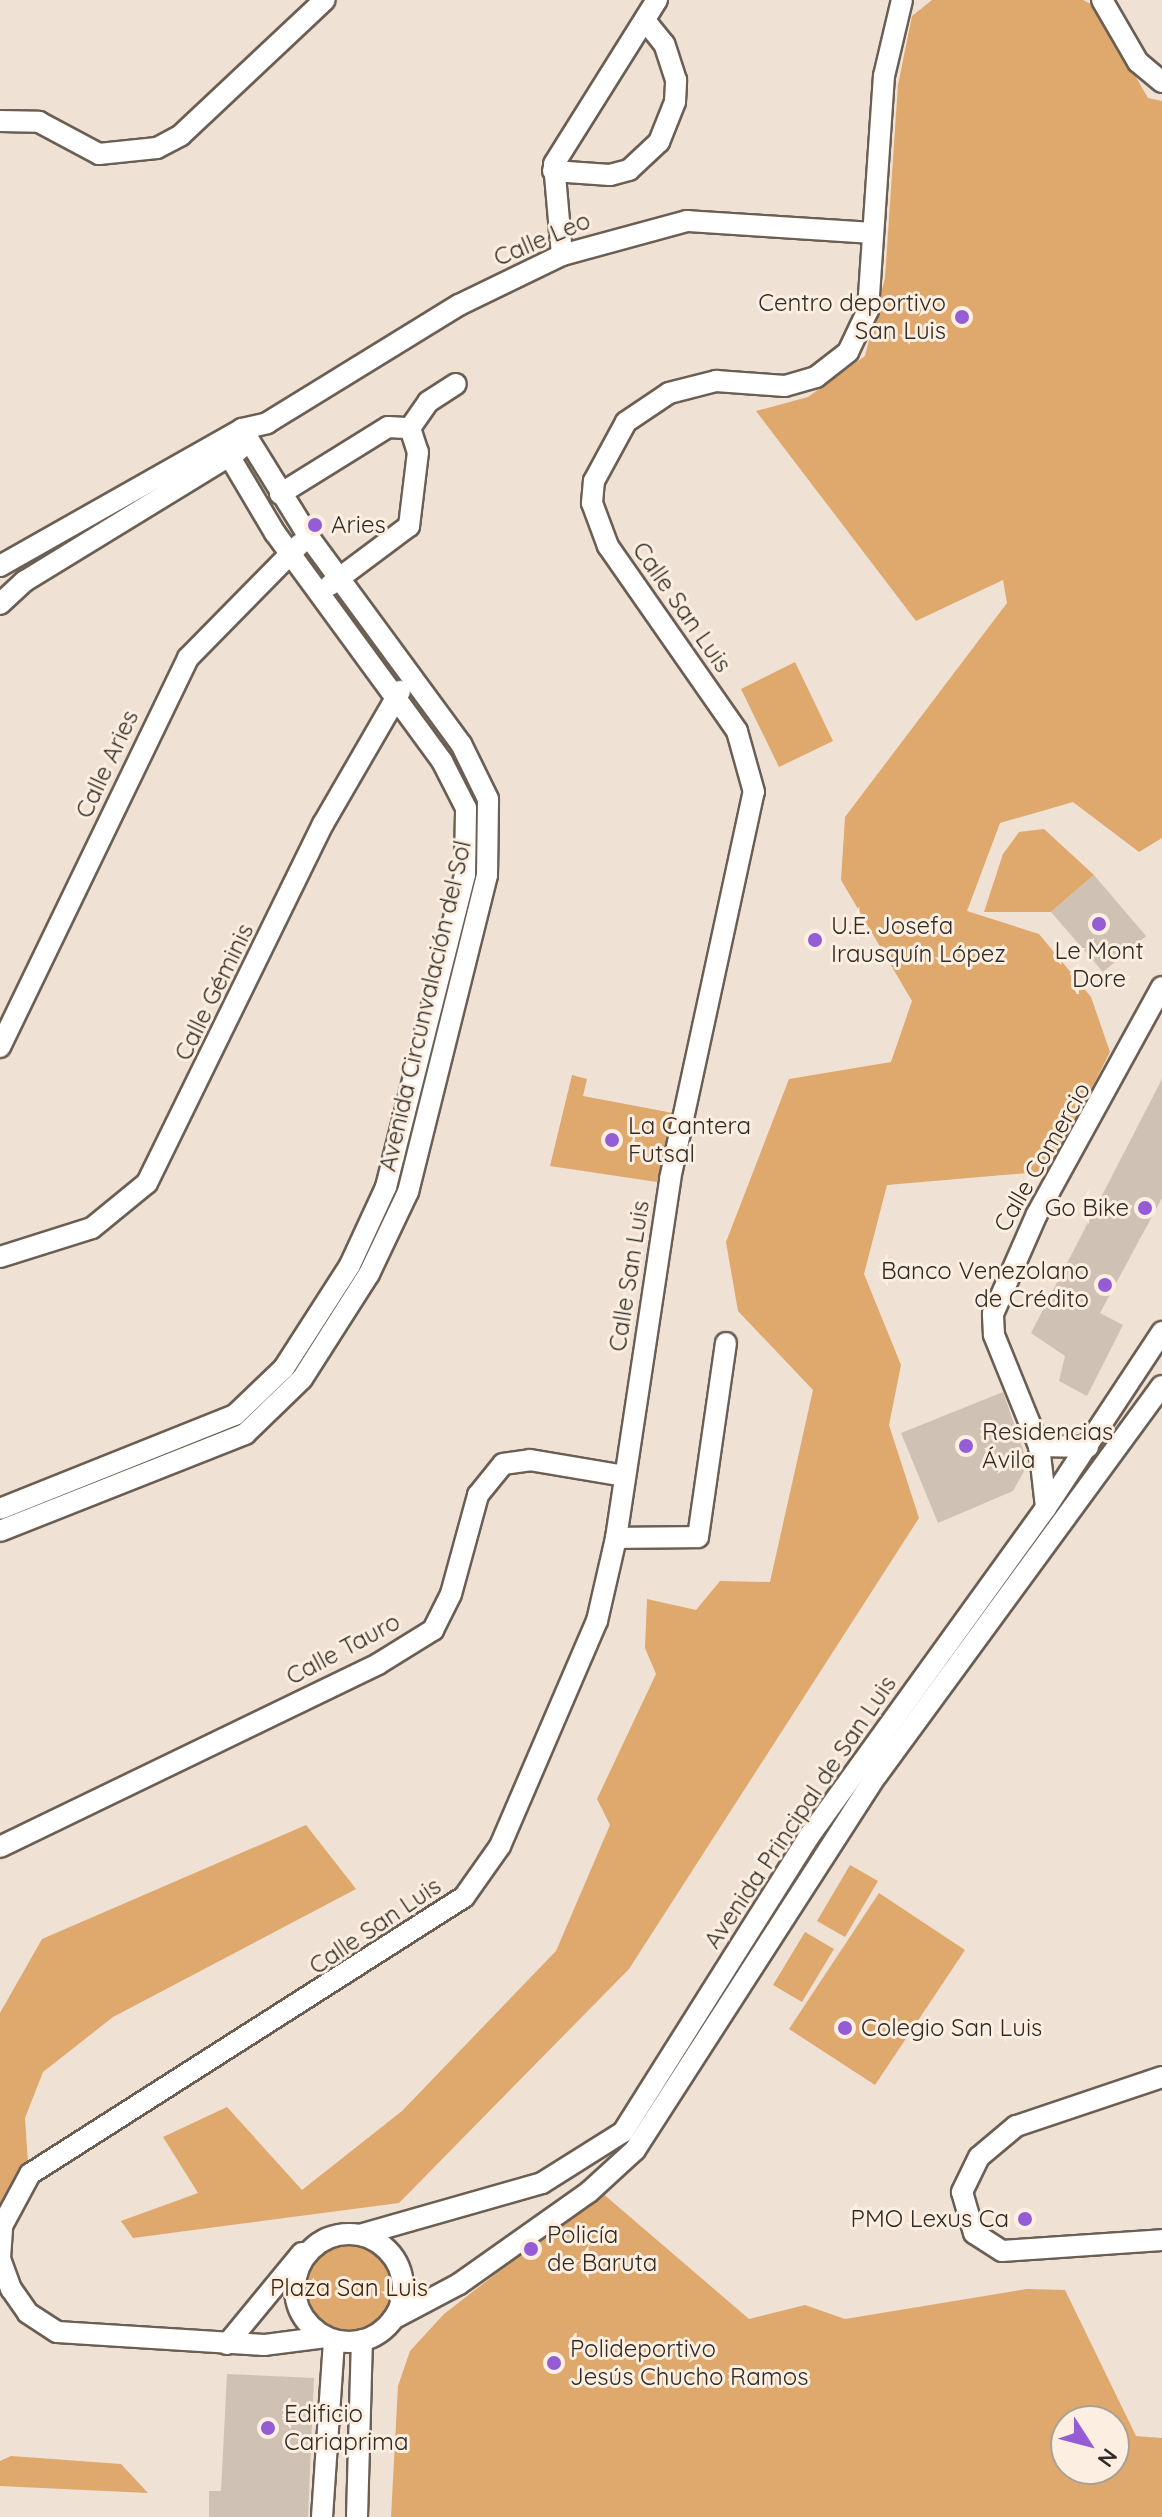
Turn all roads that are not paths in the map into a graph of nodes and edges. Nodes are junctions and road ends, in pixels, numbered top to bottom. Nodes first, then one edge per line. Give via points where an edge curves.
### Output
1 (325, 0) edge
2 (657, 0) edge
3 (902, 0) edge
4 (1102, 0) edge
5 (646, 22) junction
6 (1162, 82) edge
7 (0, 121) edge
8 (553, 171) junction
9 (871, 233) junction
10 (562, 255) junction
11 (456, 384) dead end
12 (410, 428) junction
13 (246, 436) junction
14 (225, 449) junction
15 (262, 467) junction
16 (244, 486) junction
17 (280, 494) junction
18 (295, 517) junction
19 (275, 533) junction
20 (309, 537) junction
21 (291, 551) junction
22 (0, 566) edge
23 (341, 578) junction
24 (320, 592) junction
25 (0, 604) edge
26 (412, 681) junction
27 (392, 697) junction
28 (1162, 987) edge
29 (0, 1047) edge
30 (420, 1064) junction
31 (441, 1069) junction
32 (0, 1257) edge
33 (1162, 1332) edge
34 (726, 1343) dead end
35 (1162, 1386) edge
36 (1039, 1446) junction
37 (1088, 1447) junction
38 (625, 1476) junction
39 (1046, 1508) junction
40 (0, 1509) edge
41 (0, 1531) edge
42 (616, 1538) junction
43 (0, 1847) edge
44 (1162, 2077) edge
45 (360, 2235) junction
46 (1162, 2240) edge
47 (312, 2248) junction
48 (393, 2319) junction
49 (330, 2339) junction
50 (362, 2340) junction
51 (227, 2344) junction
52 (322, 2517) edge
53 (357, 2517) edge

1 - 7 street via 181,135 157,148 99,154 39,122
2 - 5 street
3 - 9 street, Calle San Luis via 884,76
4 - 6 street via 1138,62
5 - 8 street
5 - 8 street via 664,44 676,80 659,142 629,170 610,175
8 - 10 street
9 - 10 street, Calle Leo via 687,221
9 - 38 street, Calle San Luis via 868,310 848,352 816,377 785,386 716,381 669,393 626,422 594,481 592,503 608,546 737,731 754,792 670,1179
10 - 13 street, Calle Leo via 459,305
11 - 12 street via 419,410
12 - 17 street via 388,427
12 - 23 street via 418,452 409,526
13 - 14 street
13 - 15 street, Avenida Circunvalación del Sol
14 - 16 street, Avenida Circunvalación del Sol
14 - 22 street
14 - 25 street via 25,581
15 - 16 street
15 - 17 street, Avenida Circunvalación del Sol
16 - 19 street, Avenida Circunvalación del Sol
17 - 18 street, Avenida Circunvalación del Sol
18 - 19 street via 289,530
18 - 20 street, Avenida Circunvalación del Sol
19 - 21 street, Avenida Circunvalación del Sol
20 - 21 street, Calle Aries
20 - 23 street, Avenida Circunvalación del Sol
21 - 24 street, Avenida Circunvalación del Sol
21 - 29 street, Calle Aries via 188,658
23 - 24 street
23 - 26 street, Avenida Circunvalación del Sol
24 - 27 street, Avenida Circunvalación del Sol
26 - 27 street, Calle Géminis
26 - 31 street, Avenida Circunvalación del Sol via 461,744 491,823 487,875
27 - 30 street, Avenida Circunvalación del Sol via 442,761 468,829
27 - 32 street, Calle Géminis via 147,1183 100,1224
28 - 36 street, Calle Comercio via 1037,1214 993,1314 994,1335
30 - 31 street
30 - 40 street, Avenida Circunvalación del Sol via 377,1212 269,1389 235,1415
31 - 41 street, Avenida Circunvalación del Sol via 398,1219 285,1402 245,1434
33 - 37 street, Avenida Principal de San Luis
34 - 42 street via 698,1537
35 - 48 street, Avenida Principal de San Luis via 868,1787 635,2150 589,2192 459,2284
36 - 37 street
36 - 39 street, Calle Comercio
37 - 39 street, Avenida Principal de San Luis
38 - 42 street, Calle San Luis
38 - 43 street, Calle Tauro via 530,1460 503,1464 478,1495 451,1594 433,1630 378,1664
39 - 45 street, Avenida Principal de San Luis via 810,1835 623,2132 542,2183
42 - 51 street, Calle San Luis via 597,1621 500,1846 464,1897 30,2174 9,2207 0,2240 6,2275 28,2313 46,2325 79,2336
44 - 46 street via 1016,2126 979,2157 962,2192 974,2233 1002,2251
45 - 47 street via 335,2236
45 - 48 street via 391,2253 401,2274
47 - 49 street via 296,2275 296,2296 309,2325
47 - 51 street via 282,2272
48 - 50 street
49 - 50 street
49 - 51 street, Calle San Luis via 298,2345
49 - 52 street
50 - 53 street

